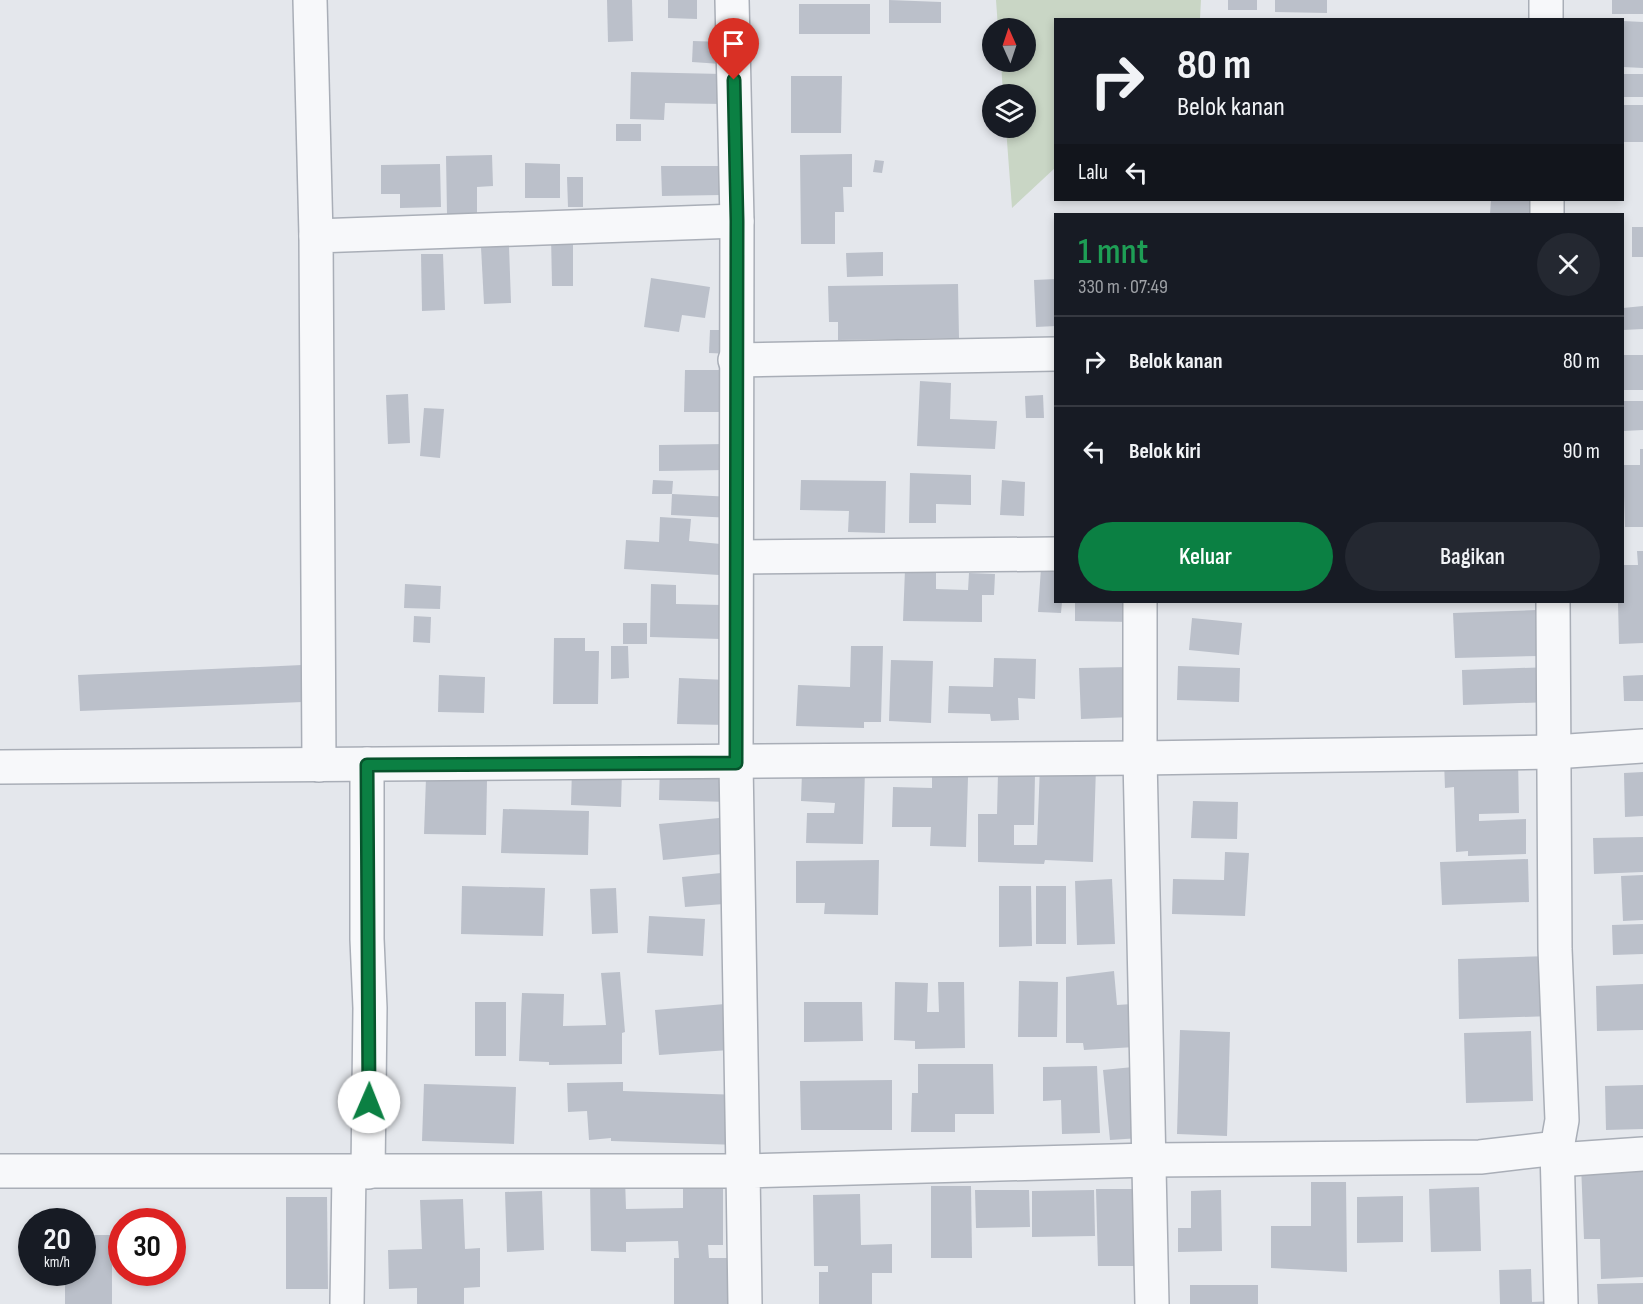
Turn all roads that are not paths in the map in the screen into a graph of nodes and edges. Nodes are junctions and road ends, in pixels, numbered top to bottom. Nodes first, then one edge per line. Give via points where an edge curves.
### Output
1 (310, 0) edge
2 (732, 0) edge
3 (1546, 0) edge
4 (1546, 18) edge
5 (737, 221) junction
6 (316, 236) junction
7 (1054, 354) edge
8 (735, 360) junction
9 (1054, 554) edge
10 (736, 557) junction
11 (1140, 603) edge
12 (1553, 603) edge
13 (1643, 746) edge
14 (1554, 752) junction
15 (1140, 758) junction
16 (736, 763) junction
17 (319, 765) junction
18 (367, 765) junction
19 (0, 767) edge
20 (1557, 1154) junction
21 (1643, 1154) edge
22 (1150, 1160) junction
23 (0, 1171) edge
24 (359, 1172) junction
25 (743, 1172) junction
26 (347, 1304) edge
27 (745, 1304) edge
28 (1152, 1304) edge
29 (1561, 1304) edge

1 - 6 street
2 - 5 street
3 - 4 street
5 - 6 street
5 - 8 street
6 - 17 street
7 - 8 street
8 - 10 street
9 - 10 street
10 - 16 street
11 - 15 street
12 - 14 street
13 - 14 street
14 - 15 street
14 - 20 street via 1555,949 1562,1120
15 - 16 street
15 - 22 street
16 - 18 street
16 - 25 street
17 - 18 street
17 - 19 street
18 - 24 street via 370,1008
20 - 21 street
20 - 22 street
20 - 29 street
22 - 25 street
22 - 28 street
23 - 24 street
24 - 25 street
24 - 26 street
25 - 27 street

